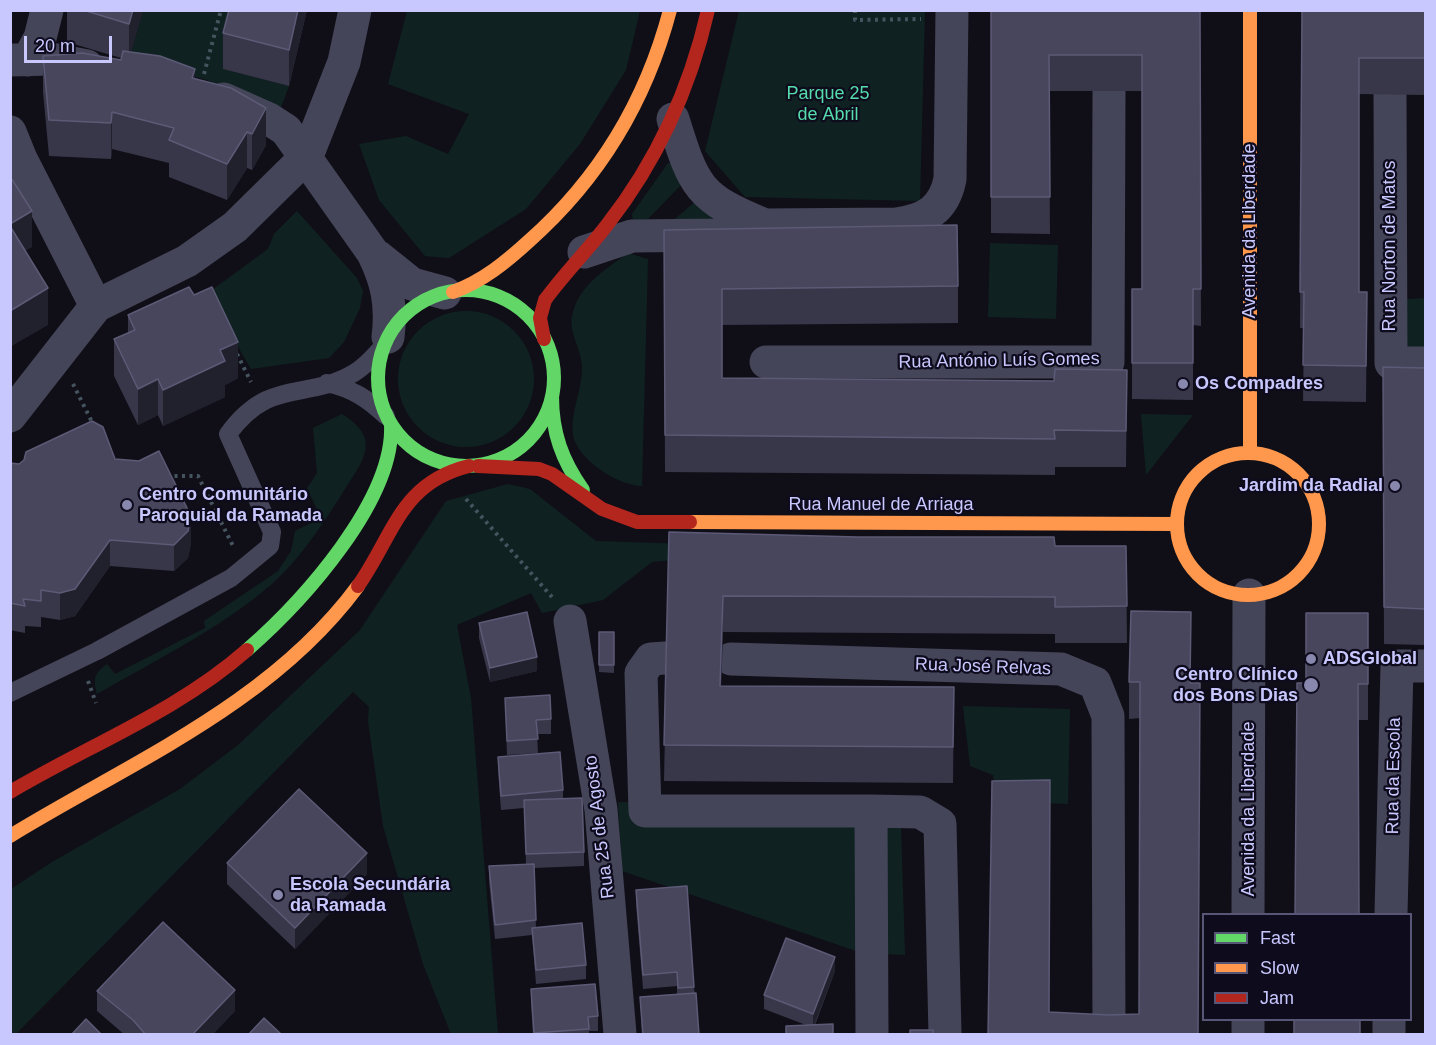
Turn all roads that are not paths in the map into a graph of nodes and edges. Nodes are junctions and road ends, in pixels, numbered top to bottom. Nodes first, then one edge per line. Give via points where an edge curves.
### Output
1 (47, 10) edge
2 (355, 10) edge
3 (670, 10) edge
4 (708, 10) edge
5 (1250, 10) edge
6 (952, 15) edge
7 (19, 60) edge
8 (118, 73) edge
9 (200, 89) edge
10 (1109, 92) edge
11 (1390, 94) edge
12 (673, 119) junction
13 (10, 132) edge
14 (307, 156) junction
15 (765, 225) junction
16 (584, 252) junction
17 (373, 253) junction
18 (449, 292) junction
19 (96, 306) junction
20 (544, 339) junction
21 (386, 341) junction
22 (766, 362) dead end
23 (1425, 363) edge
24 (327, 384) junction
25 (552, 396) junction
26 (10, 416) edge
27 (389, 420) junction
28 (1250, 452) junction
29 (473, 466) junction
30 (592, 501) junction
31 (1176, 524) junction
32 (1249, 595) junction
33 (570, 621) road end
34 (665, 658) edge
35 (731, 659) dead end
36 (1425, 666) edge
37 (10, 693) edge
38 (10, 792) edge
39 (871, 812) junction
40 (10, 836) edge
41 (1248, 913) edge
42 (1391, 913) edge
43 (620, 1035) edge
44 (872, 1035) edge
45 (945, 1035) edge
46 (1109, 1035) edge

1 - 7 street via 40,38
2 - 14 street via 344,62
3 - 18 main road via 644,89 596,172 536,237 494,272
4 - 12 main road via 690,81
5 - 28 main road, Avenida da Liberdade
6 - 15 street via 952,156 947,193 940,205 922,218 896,224
7 - 8 street via 51,59
9 - 14 street via 269,119 286,130
10 - 22 street, Rua António Luís Gomes via 1107,362
11 - 23 street, Rua Norton de Matos via 1391,363
12 - 15 street via 690,172 699,185 719,205
12 - 16 main road via 626,200
13 - 19 street
14 - 17 street
14 - 19 street via 235,227 187,261
15 - 16 street via 719,235 632,236
16 - 20 main road via 545,300 540,318
17 - 18 street via 412,284
17 - 21 street via 391,310
18 - 20 main road via 480,292 512,304 528,316
18 - 21 main road via 411,310
19 - 26 street
20 - 25 main road via 553,367
21 - 24 lane via 352,374
21 - 27 main road via 378,380
24 - 27 lane via 349,388 367,398
24 - 37 lane via 283,392 261,401 242,415 228,434 272,532 270,546 231,579
25 - 29 main road via 539,428 524,444 507,456
25 - 30 main road, Rua Manuel de Arriaga via 551,419 559,455
27 - 29 main road via 404,441 423,455 447,464
27 - 38 main road via 391,453 376,493 329,563 276,622 246,651 194,690
28 - 31 main road via 1216,459 1188,484
28 - 32 main road via 1285,462 1300,474 1314,495 1319,516 1318,541 1297,577 1278,589
29 - 30 main road, Rua Manuel de Arriaga via 519,465 539,469
29 - 40 main road via 442,472 417,491 350,596 306,646 251,694 178,741
30 - 31 main road, Rua Manuel de Arriaga via 614,515 637,522
31 - 32 main road via 1183,555 1198,575 1219,590
32 - 41 street, Avenida da Liberdade
33 - 43 street, Rua 25 de Agosto via 601,810
34 - 39 street via 651,659 641,673 645,811
35 - 46 street, Rua José Relvas via 1061,669 1095,683 1108,716
36 - 42 street, Rua da Escola via 1397,666
39 - 44 street
39 - 45 street via 920,812 940,824

